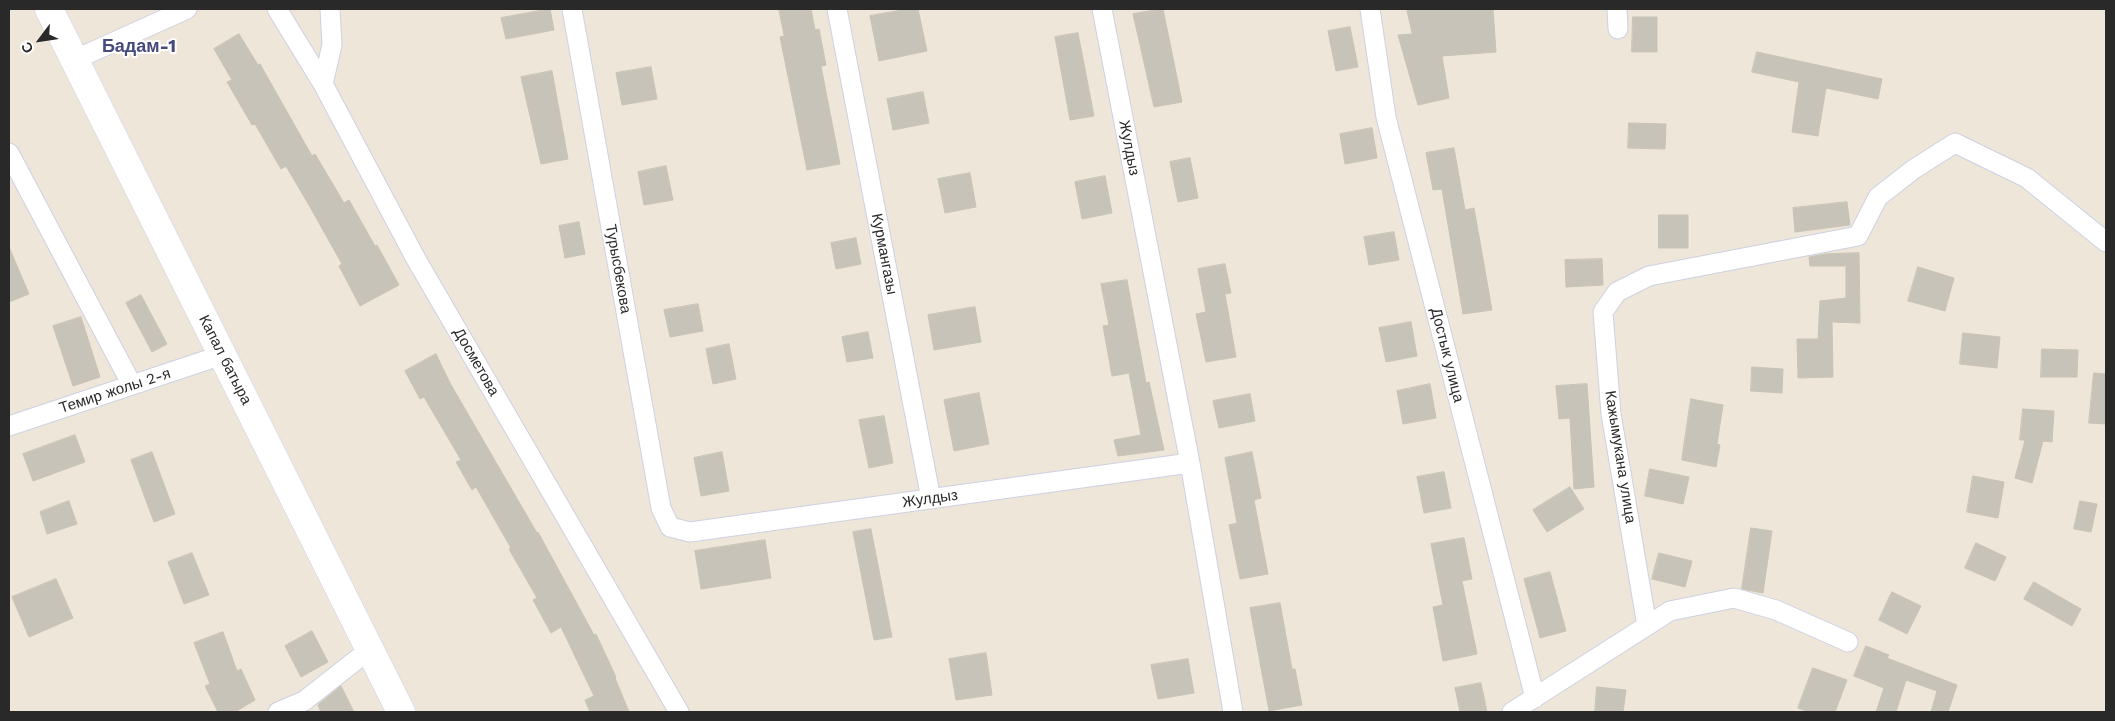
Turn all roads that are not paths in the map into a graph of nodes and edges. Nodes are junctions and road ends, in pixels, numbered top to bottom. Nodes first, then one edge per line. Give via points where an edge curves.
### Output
1 (49, 9) edge
2 (187, 9) edge
3 (277, 9) edge
4 (330, 9) edge
5 (572, 9) edge
6 (837, 9) edge
7 (1102, 9) edge
8 (1370, 9) edge
9 (1617, 9) edge
10 (1618, 29) dead end
11 (74, 60) junction
12 (323, 84) junction
13 (9, 153) edge
14 (2106, 242) edge
15 (222, 355) junction
16 (132, 385) junction
17 (9, 426) edge
18 (1190, 463) junction
19 (931, 499) junction
20 (670, 528) joint
21 (1647, 626) junction
22 (1848, 642) dead end
23 (369, 650) junction
24 (1535, 698) junction
25 (305, 702) edge
26 (278, 712) edge
27 (401, 712) edge
28 (679, 712) edge
29 (1233, 712) edge
30 (1512, 712) edge

1 - 11 main road, Капал батыра
2 - 11 street
3 - 12 street, Досметова
4 - 12 street via 332,45
5 - 20 street, Турысбекова via 661,508
6 - 19 street, Курмангазы
7 - 18 street, Жулдыз
8 - 24 street, Достык улица via 1386,117
9 - 10 street
11 - 15 main road, Капал батыра
12 - 28 street, Досметова via 416,258
13 - 16 street
14 - 21 street, Кажымукана улица via 2027,178 1955,143 1878,197 1858,236 1650,276 1617,292 1604,312 1611,414
15 - 16 street, Темир жолы 2-я
15 - 23 main road, Капал батыра
16 - 17 street, Темир жолы 2-я
18 - 19 street, Жулдыз
18 - 29 street, Жулдыз
19 - 20 street, Жулдыз via 690,532
21 - 22 street via 1670,611 1734,598 1776,610
21 - 24 street
23 - 25 street
23 - 27 main road, Капал батыра
24 - 30 street
25 - 26 street

